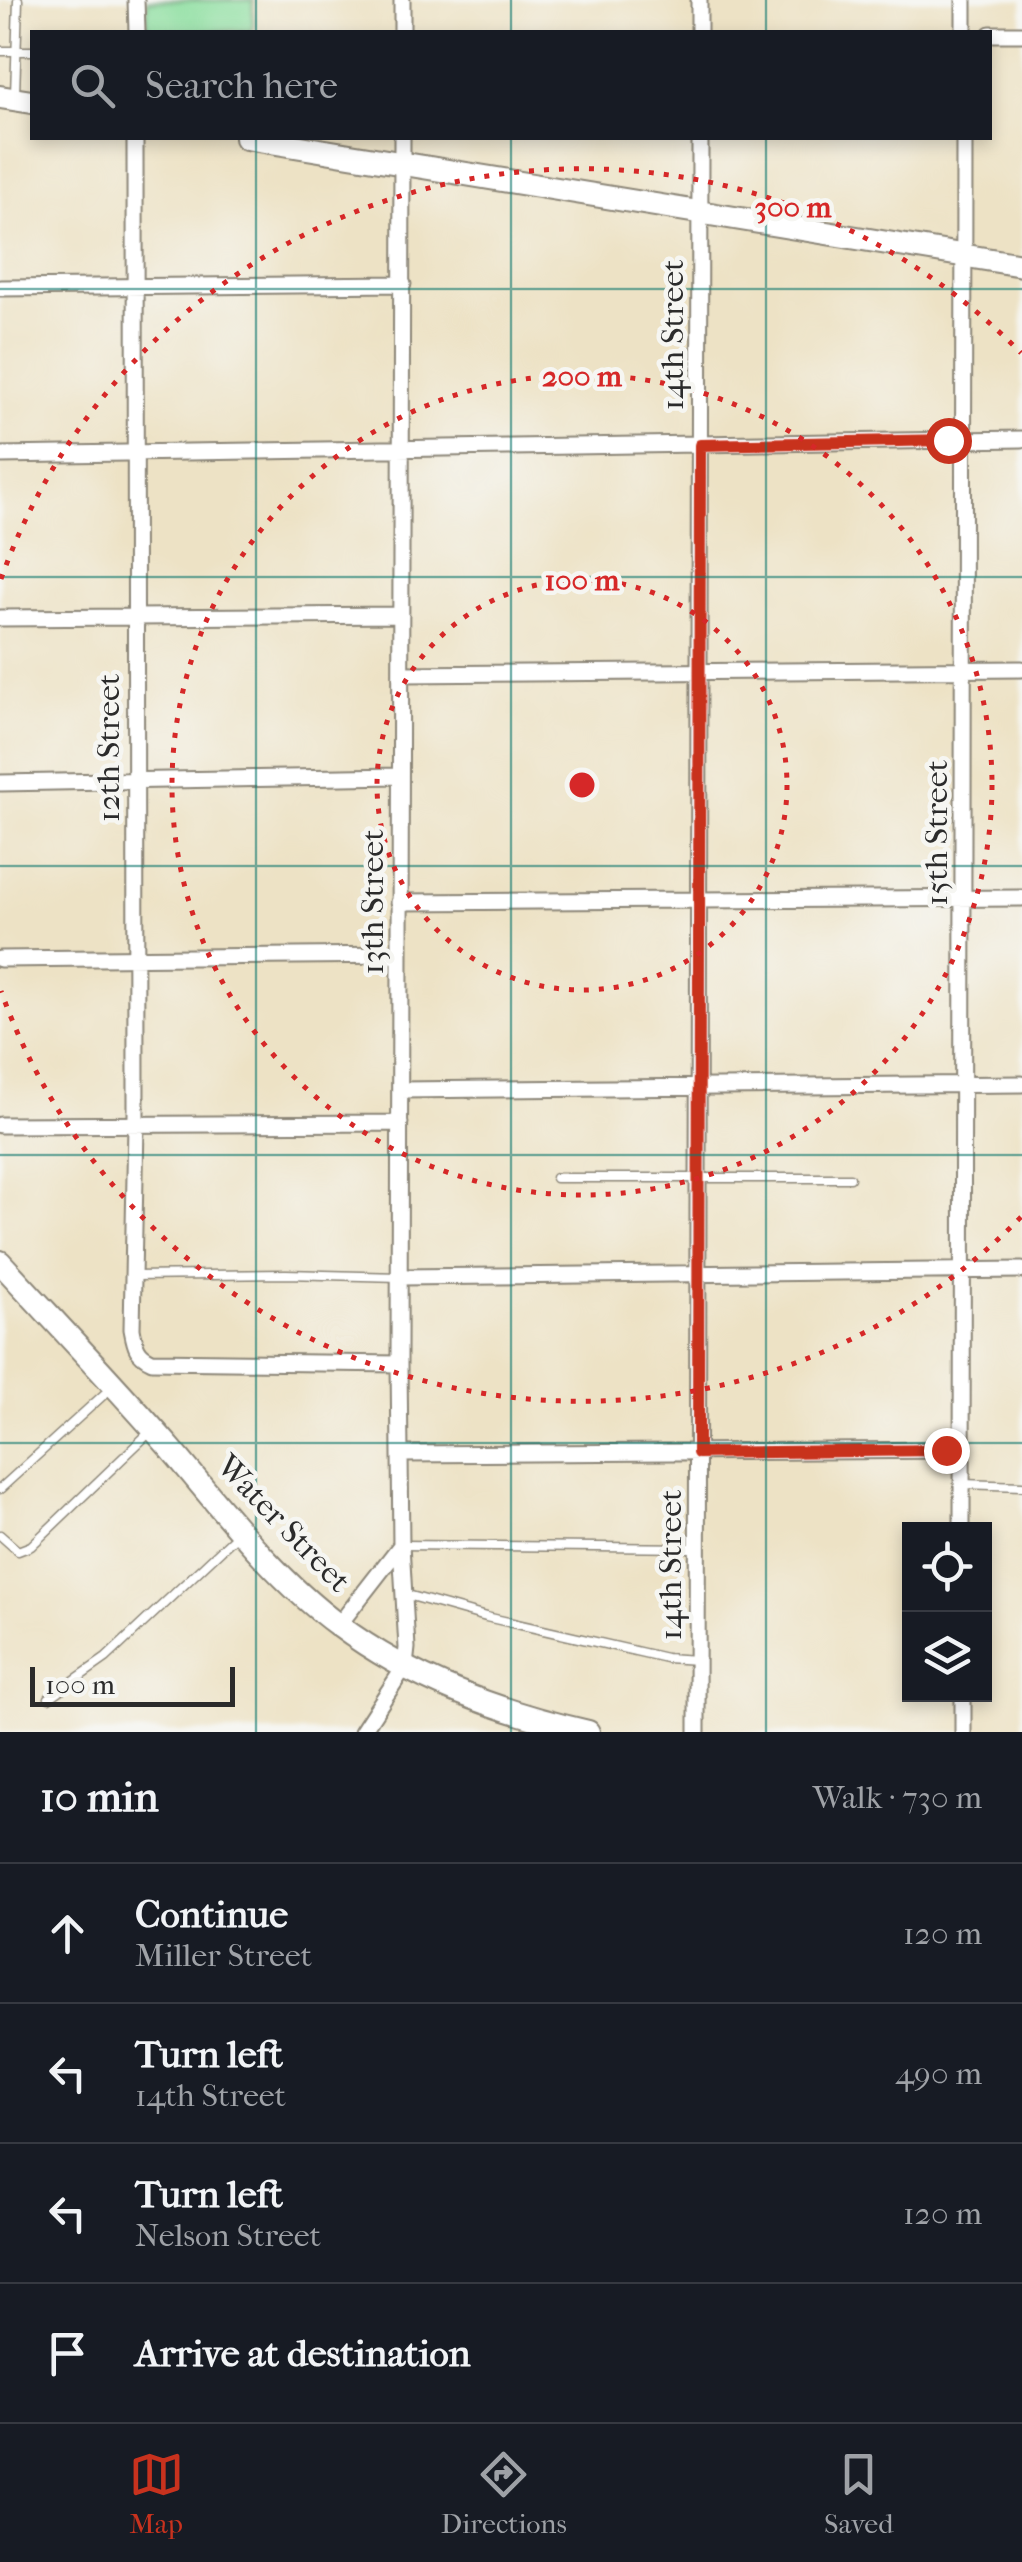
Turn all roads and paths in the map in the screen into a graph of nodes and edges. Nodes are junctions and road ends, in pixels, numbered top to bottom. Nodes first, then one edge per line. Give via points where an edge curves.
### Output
1 (18, 0) edge
2 (136, 0) edge
3 (402, 0) edge
4 (699, 0) edge
5 (964, 0) edge
6 (137, 30) edge
7 (402, 30) edge
8 (699, 30) edge
9 (964, 30) edge
10 (992, 34) edge
11 (1022, 34) edge
12 (0, 51) edge
13 (17, 51) junction
14 (30, 51) edge
15 (16, 99) edge
16 (136, 140) edge
17 (258, 140) edge
18 (402, 140) edge
19 (700, 140) edge
20 (964, 140) edge
21 (402, 163) junction
22 (700, 211) junction
23 (965, 256) junction
24 (1022, 264) edge
25 (403, 284) junction
26 (136, 287) junction
27 (0, 288) edge
28 (1022, 439) edge
29 (964, 440) junction
30 (700, 445) junction
31 (402, 450) junction
32 (136, 454) junction
33 (0, 455) edge
34 (402, 615) junction
35 (136, 616) junction
36 (0, 618) edge
37 (1022, 668) edge
38 (965, 670) junction
39 (698, 672) junction
40 (402, 674) junction
41 (400, 776) junction
42 (136, 781) junction
43 (0, 783) edge
44 (1022, 898) edge
45 (964, 899) junction
46 (700, 901) junction
47 (399, 902) junction
48 (399, 954) junction
49 (0, 958) edge
50 (136, 958) junction
51 (1022, 1084) edge
52 (964, 1085) junction
53 (699, 1087) junction
54 (400, 1090) junction
55 (400, 1123) junction
56 (0, 1125) edge
57 (136, 1125) junction
58 (556, 1178) dead end
59 (700, 1178) junction
60 (850, 1178) dead end
61 (0, 1262) edge
62 (1022, 1270) edge
63 (963, 1271) junction
64 (699, 1273) junction
65 (133, 1276) junction
66 (400, 1276) junction
67 (399, 1364) junction
68 (113, 1386) junction
69 (152, 1429) junction
70 (961, 1450) junction
71 (698, 1453) junction
72 (400, 1454) junction
73 (962, 1484) junction
74 (1022, 1486) edge
75 (0, 1489) edge
76 (962, 1522) edge
77 (241, 1531) junction
78 (0, 1535) edge
79 (402, 1545) junction
80 (696, 1548) junction
81 (404, 1594) junction
82 (338, 1626) junction
83 (696, 1660) junction
84 (405, 1666) junction
85 (49, 1698) dead end
86 (963, 1702) edge
87 (362, 1732) edge
88 (588, 1732) edge
89 (697, 1732) edge
90 (963, 1732) edge

1 - 13 lane
2 - 6 street
3 - 7 street
4 - 8 street
5 - 9 street
10 - 11 street
12 - 13 lane
13 - 14 lane
13 - 15 lane
16 - 26 street, 12th Street
17 - 21 main road
18 - 21 street, 13th Street
19 - 22 street, 14th Street
20 - 23 street, 15th Street
21 - 22 main road
21 - 25 street, 13th Street
22 - 23 main road
22 - 30 street, 14th Street
23 - 24 main road
23 - 29 street, 15th Street
25 - 26 street
25 - 31 street, 13th Street
26 - 27 street
26 - 32 street, 12th Street
28 - 29 street
29 - 30 street
29 - 38 street, 15th Street
30 - 31 street
30 - 39 street, 14th Street
31 - 32 street
31 - 34 street, 13th Street
32 - 33 street
32 - 35 street, 12th Street
34 - 35 street
34 - 40 street, 13th Street
35 - 36 street
35 - 42 street, 12th Street
37 - 38 street
38 - 39 street
38 - 45 street, 15th Street
39 - 40 street
39 - 46 street, 14th Street
40 - 41 street, 13th Street
41 - 42 street
41 - 47 street, 13th Street
42 - 43 street
42 - 50 street, 12th Street
44 - 45 street
45 - 46 street
45 - 52 street, 15th Street
46 - 47 street
46 - 53 street, 14th Street
47 - 48 street, 13th Street
48 - 50 street
48 - 54 street, 13th Street
49 - 50 street
50 - 57 street, 12th Street
51 - 52 street
52 - 53 street
52 - 63 street, 15th Street
53 - 54 street
53 - 59 street, 14th Street
54 - 55 street, 13th Street
55 - 57 street
55 - 66 street, 13th Street
56 - 57 street
57 - 65 street, 12th Street
58 - 59 lane
59 - 60 lane
59 - 64 street, 14th Street
61 - 68 main road, Water Street
62 - 63 street
63 - 64 street
63 - 70 street, 15th Street
64 - 66 street
64 - 71 street, 14th Street
65 - 66 lane
65 - 67 street, 12th Street via 135,1344 152,1361
66 - 67 street, 13th Street
67 - 72 street, 13th Street
68 - 69 main road, Water Street
68 - 75 lane
69 - 77 main road, Water Street
69 - 78 lane via 31,1546 18,1551
70 - 71 street
70 - 73 street, 15th Street
71 - 72 street
71 - 80 street, 14th Street
72 - 79 street, 13th Street
73 - 74 lane
73 - 76 street, 15th Street
77 - 82 main road, Water Street
77 - 85 lane via 106,1658
79 - 80 lane
79 - 81 street, 13th Street
79 - 82 street
80 - 83 street, 14th Street
81 - 83 lane
81 - 84 street, 13th Street
82 - 84 main road, Water Street
83 - 89 street, 14th Street
84 - 87 street
84 - 88 main road, Water Street via 489,1705
86 - 90 street

